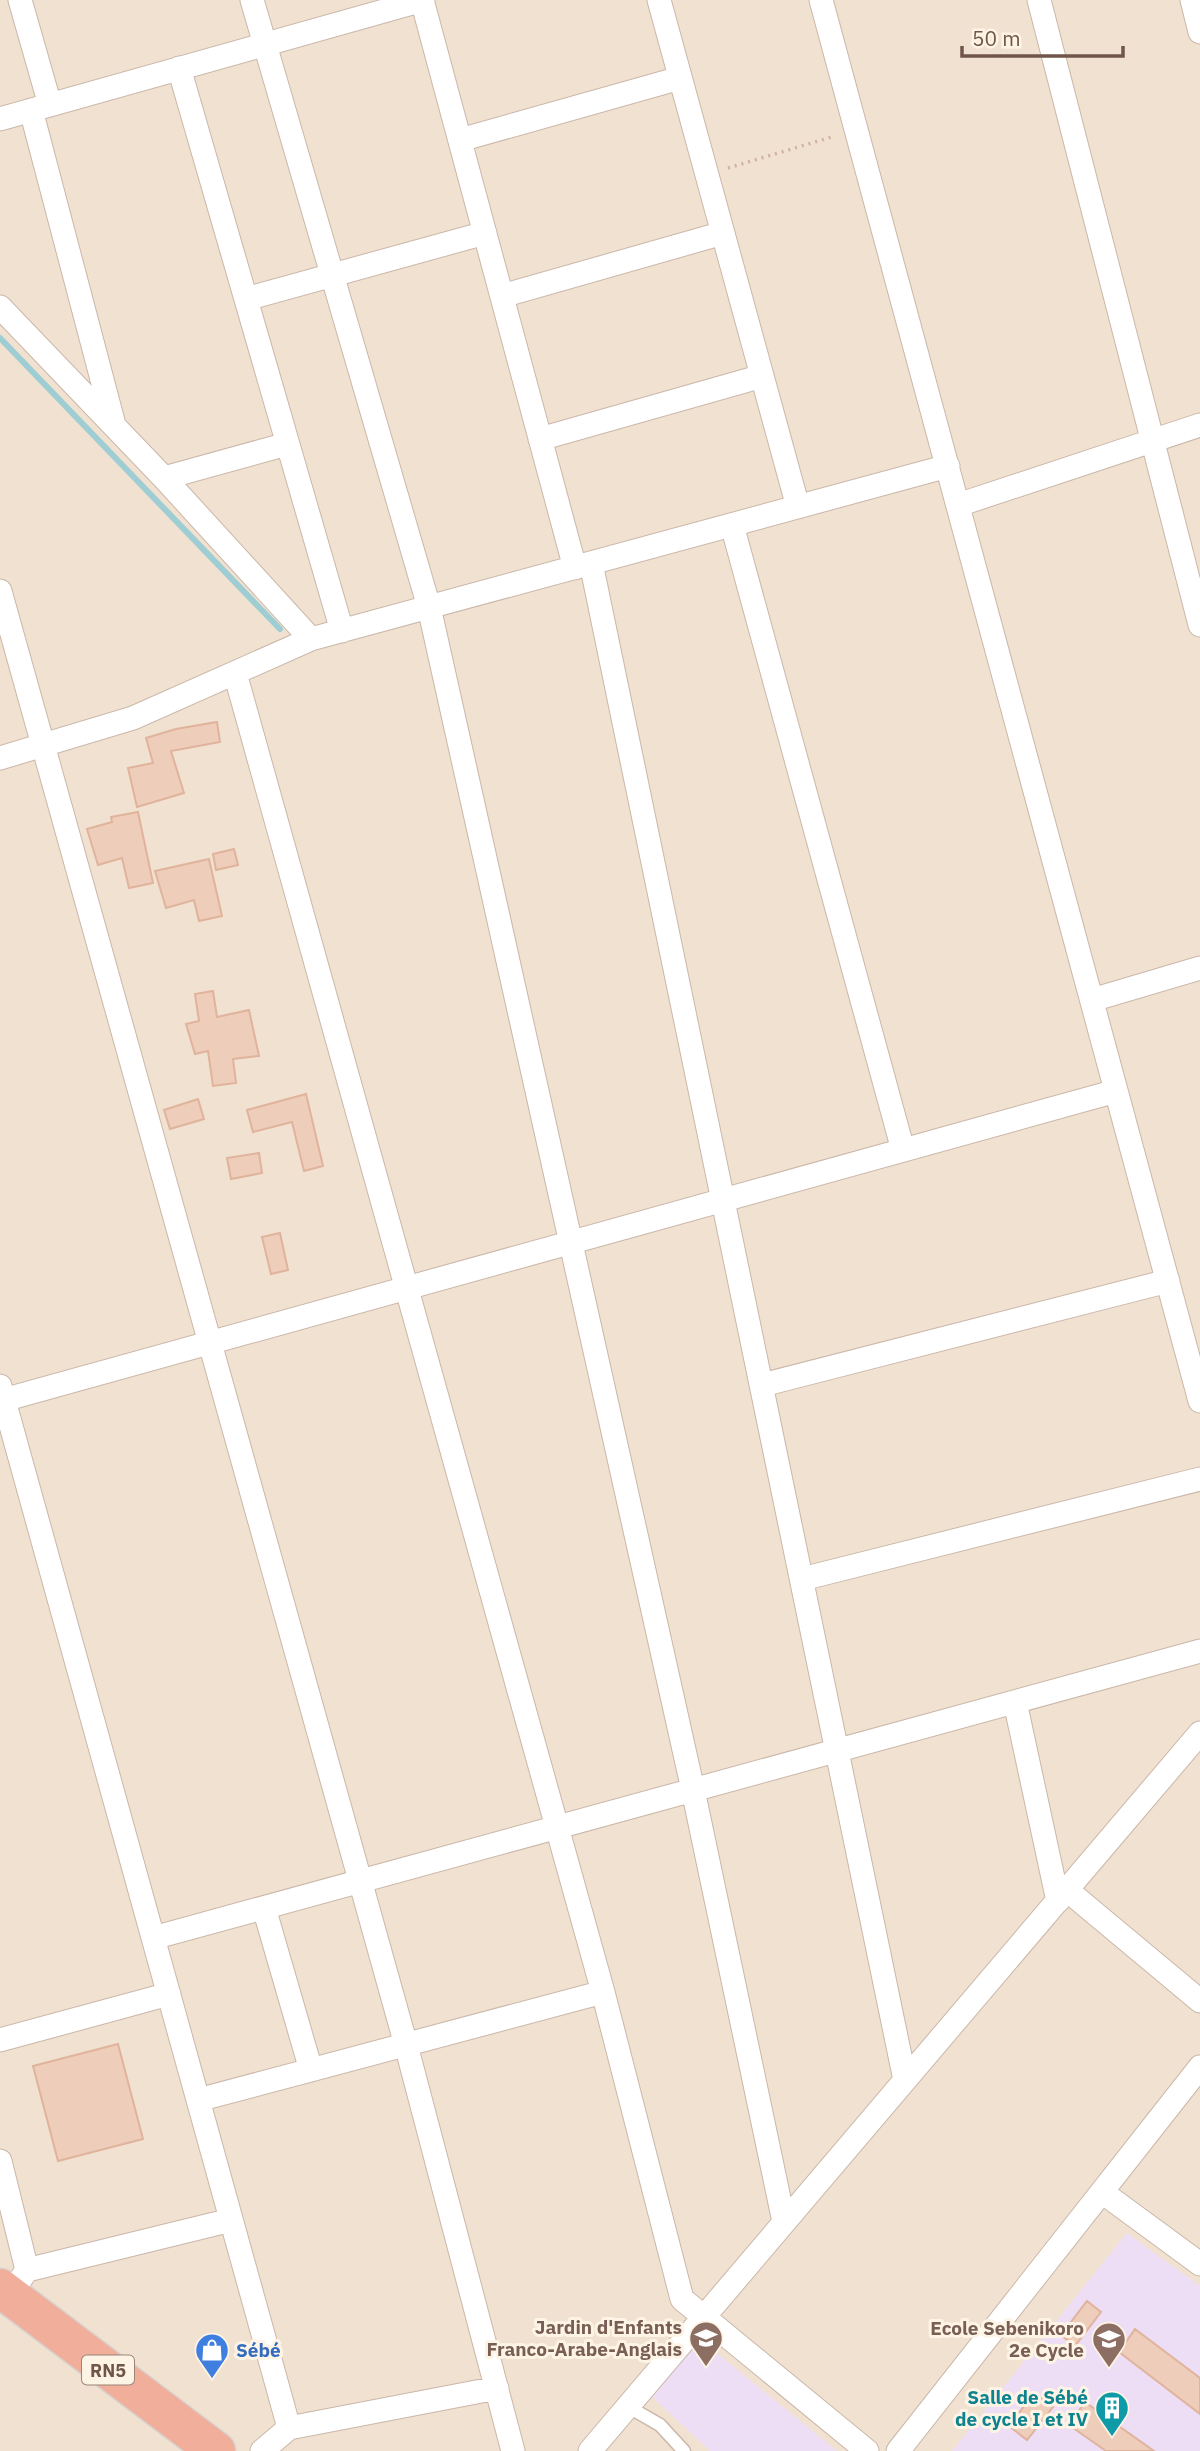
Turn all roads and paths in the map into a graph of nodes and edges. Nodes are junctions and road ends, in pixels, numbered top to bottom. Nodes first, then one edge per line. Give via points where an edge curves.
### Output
1 (20, 0) edge
2 (253, 0) edge
3 (422, 0) edge
4 (659, 0) edge
5 (821, 0) edge
6 (1039, 0) edge
7 (1192, 0) edge
8 (1200, 32) edge
9 (265, 44) junction
10 (179, 68) junction
11 (680, 78) junction
12 (40, 107) junction
13 (0, 119) edge
14 (857, 130) junction
15 (460, 141) junction
16 (707, 174) junction
17 (485, 233) junction
18 (723, 233) junction
19 (332, 276) junction
20 (502, 296) junction
21 (246, 299) junction
22 (0, 307) edge
23 (762, 376) junction
24 (1200, 425) edge
25 (114, 426) junction
26 (540, 439) junction
27 (1152, 441) junction
28 (287, 444) junction
29 (948, 466) junction
30 (164, 478) junction
31 (958, 505) junction
32 (798, 507) junction
33 (732, 525) junction
34 (583, 565) junction
35 (0, 591) edge
36 (429, 607) junction
37 (1200, 625) edge
38 (342, 631) junction
39 (311, 639) junction
40 (235, 673) junction
41 (45, 746) junction
42 (0, 758) edge
43 (1200, 968) edge
44 (1092, 1000) junction
45 (1116, 1091) junction
46 (903, 1150) junction
47 (723, 1199) junction
48 (571, 1242) junction
49 (1168, 1281) junction
50 (408, 1288) junction
51 (211, 1343) junction
52 (762, 1385) junction
53 (1, 1396) edge
54 (1200, 1401) edge
55 (1200, 1479) edge
56 (802, 1580) junction
57 (1200, 1651) edge
58 (1015, 1702) junction
59 (1200, 1733) edge
60 (837, 1750) junction
61 (693, 1790) junction
62 (557, 1827) junction
63 (361, 1881) junction
64 (1062, 1896) junction
65 (264, 1908) junction
66 (153, 1938) junction
67 (603, 1992) junction
68 (169, 1994) junction
69 (1200, 2001) edge
70 (0, 2040) edge
71 (406, 2045) junction
72 (1200, 2067) edge
73 (311, 2070) junction
74 (905, 2080) junction
75 (198, 2100) junction
76 (0, 2161) edge
77 (1102, 2192) junction
78 (231, 2220) junction
79 (784, 2222) junction
80 (1200, 2264) edge
81 (9, 2292) edge
82 (704, 2316) junction
83 (497, 2388) junction
84 (627, 2406) junction
85 (289, 2428) junction
86 (593, 2450) edge
87 (181, 2451) edge
88 (216, 2451) edge
89 (262, 2451) edge
90 (513, 2451) edge
91 (684, 2451) edge
92 (867, 2451) edge
93 (898, 2451) edge

1 - 12 street
2 - 9 street
3 - 9 street
3 - 15 street
4 - 11 street
5 - 14 street
6 - 27 street
7 - 8 street
9 - 10 street
9 - 19 street
10 - 12 street
10 - 21 street
11 - 15 street
11 - 16 street
12 - 13 street
12 - 25 street
14 - 16 path
14 - 29 street
15 - 17 street
16 - 18 street
17 - 19 street
17 - 20 street
18 - 20 street
18 - 23 street
19 - 21 street
19 - 36 street
20 - 26 street
21 - 28 street
22 - 25 street
23 - 26 street
23 - 32 street
24 - 27 street
25 - 30 street
26 - 34 street
27 - 31 street
27 - 37 street
28 - 30 street
28 - 38 street
29 - 31 street
29 - 32 street
30 - 39 street
31 - 44 street
32 - 33 street
33 - 34 street
33 - 46 street
34 - 36 street
34 - 47 street
35 - 41 street
36 - 38 street
36 - 48 street
38 - 39 street
39 - 40 street
40 - 41 street via 133,718
40 - 50 street
41 - 42 street
41 - 51 street
43 - 44 street
44 - 45 street
45 - 46 street
45 - 49 street
46 - 47 street
47 - 48 street
47 - 52 street
48 - 50 street
48 - 61 street
49 - 52 street
49 - 54 street
50 - 51 street
50 - 62 street
51 - 53 street
51 - 63 street
52 - 56 street
53 - 66 street
55 - 56 street
56 - 60 street
57 - 58 street
58 - 60 street
58 - 64 street
59 - 64 street
60 - 61 street
60 - 74 street
61 - 62 street
61 - 79 street
62 - 63 street
62 - 67 street
63 - 65 street
63 - 71 street
64 - 69 street
64 - 74 street
65 - 66 street
65 - 73 street
66 - 68 street
67 - 71 street
67 - 82 street via 682,2298
68 - 70 street
68 - 75 street
71 - 73 street
71 - 83 street
72 - 77 street
73 - 75 street
74 - 79 street
75 - 78 street
76 - 81 street
77 - 80 street
77 - 93 street
78 - 81 street
78 - 85 street
79 - 82 street
81 - 87 highway, RN5
81 - 88 highway, RN5
82 - 84 street
82 - 92 street
83 - 85 street
83 - 90 street
84 - 86 street
84 - 91 lane via 660,2426
85 - 89 street

